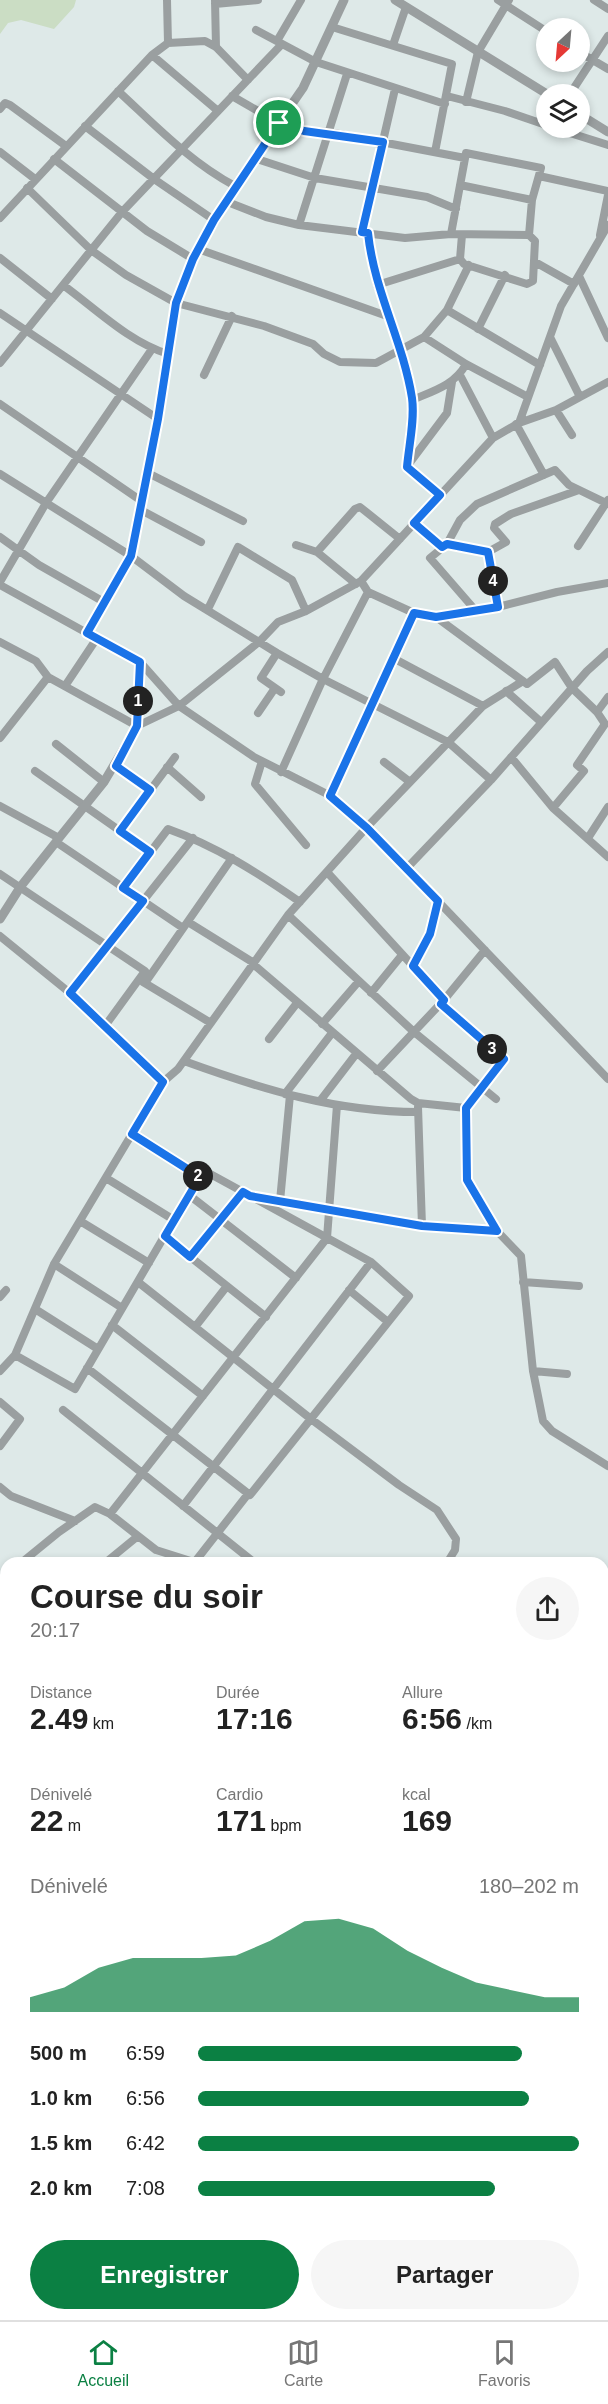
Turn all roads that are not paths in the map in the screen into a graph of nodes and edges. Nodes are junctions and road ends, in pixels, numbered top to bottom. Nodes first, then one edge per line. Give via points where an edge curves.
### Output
1 (167, 0) edge
2 (258, 0) edge
3 (301, 0) edge
4 (344, 0) edge
5 (395, 0) edge
6 (498, 0) edge
7 (594, 0) edge
8 (215, 2) edge
9 (508, 3) edge
10 (406, 7) junction
11 (608, 9) edge
12 (536, 24) edge
13 (332, 27) junction
14 (256, 30) dead end
15 (608, 36) edge
16 (168, 43) junction
17 (280, 43) junction
18 (393, 45) junction
19 (216, 47) junction
20 (478, 52) junction
21 (153, 55) junction
22 (592, 60) junction
23 (316, 62) junction
24 (608, 69) edge
25 (347, 74) junction
26 (248, 80) junction
27 (576, 84) edge
28 (536, 87) edge
29 (395, 89) junction
30 (118, 91) junction
31 (232, 96) junction
32 (446, 100) junction
33 (466, 102) junction
34 (0, 109) edge
35 (218, 111) junction
36 (590, 121) edge
37 (536, 122) edge
38 (279, 123) junction
39 (85, 126) junction
40 (329, 132) junction
41 (608, 132) edge
42 (586, 138) edge
43 (383, 142) junction
44 (608, 145) edge
45 (66, 146) junction
46 (182, 150) junction
47 (0, 152) edge
48 (435, 152) junction
49 (254, 158) junction
50 (465, 158) junction
51 (54, 159) junction
52 (539, 176) junction
53 (315, 178) junction
54 (35, 179) junction
55 (154, 179) junction
56 (460, 185) junction
57 (235, 186) junction
58 (27, 188) junction
59 (372, 188) junction
60 (608, 193) edge
61 (532, 200) junction
62 (225, 201) junction
63 (3, 206) edge
64 (456, 209) junction
65 (122, 212) junction
66 (0, 218) edge
67 (214, 220) junction
68 (299, 225) junction
69 (608, 225) edge
70 (365, 233) junction
71 (451, 234) junction
72 (462, 235) junction
73 (529, 235) junction
74 (598, 243) junction
75 (198, 249) junction
76 (91, 250) junction
77 (0, 258) edge
78 (193, 259) junction
79 (460, 259) junction
80 (535, 262) junction
81 (469, 265) junction
82 (505, 275) junction
83 (577, 280) junction
84 (63, 285) junction
85 (377, 285) junction
86 (52, 298) junction
87 (176, 303) junction
88 (447, 310) junction
89 (0, 313) edge
90 (232, 316) junction
91 (387, 316) junction
92 (478, 329) junction
93 (26, 331) junction
94 (424, 338) junction
95 (550, 338) junction
96 (608, 338) edge
97 (401, 347) junction
98 (152, 349) junction
99 (168, 354) junction
100 (0, 363) edge
101 (466, 364) junction
102 (540, 365) junction
103 (204, 375) dead end
104 (460, 375) junction
105 (452, 382) junction
106 (608, 382) edge
107 (122, 394) junction
108 (528, 397) junction
109 (580, 397) junction
110 (412, 400) junction
111 (0, 404) edge
112 (556, 410) junction
113 (158, 419) junction
114 (518, 423) junction
115 (573, 435) dead end
116 (493, 438) junction
117 (78, 457) junction
118 (407, 467) junction
119 (146, 472) junction
120 (0, 474) edge
121 (544, 475) junction
122 (579, 490) junction
123 (440, 495) junction
124 (46, 503) junction
125 (607, 503) edge
126 (139, 505) junction
127 (243, 521) dead end
128 (414, 523) junction
129 (0, 537) edge
130 (399, 539) junction
131 (201, 542) dead end
132 (296, 545) dead end
133 (444, 546) junction
134 (578, 546) dead end
135 (18, 550) junction
136 (317, 552) junction
137 (488, 552) junction
138 (131, 556) junction
139 (358, 582) junction
140 (0, 583) edge
141 (608, 583) edge
142 (368, 592) junction
143 (104, 602) junction
144 (498, 607) junction
145 (208, 609) junction
146 (476, 610) junction
147 (306, 611) junction
148 (414, 613) junction
149 (436, 617) junction
150 (87, 633) junction
151 (97, 638) junction
152 (0, 642) edge
153 (259, 642) junction
154 (608, 652) edge
155 (277, 653) junction
156 (393, 658) junction
157 (140, 662) junction
158 (48, 676) junction
159 (323, 680) junction
160 (523, 681) junction
161 (65, 686) junction
162 (572, 688) junction
163 (506, 691) junction
164 (608, 697) edge
165 (372, 704) junction
166 (179, 706) junction
167 (483, 706) junction
168 (597, 712) junction
169 (258, 713) dead end
170 (541, 722) junction
171 (606, 725) edge
172 (137, 726) junction
173 (0, 738) edge
174 (448, 742) junction
175 (56, 744) dead end
176 (511, 756) junction
177 (174, 757) dead end
178 (261, 761) junction
179 (384, 762) dead end
180 (116, 766) junction
181 (167, 767) junction
182 (35, 771) dead end
183 (282, 772) junction
184 (491, 780) junction
185 (104, 782) junction
186 (410, 782) junction
187 (150, 790) junction
188 (330, 796) junction
189 (201, 797) dead end
190 (0, 806) edge
191 (84, 806) junction
192 (608, 807) edge
193 (553, 808) junction
194 (367, 828) junction
195 (120, 831) junction
196 (193, 838) junction
197 (588, 838) junction
198 (57, 840) junction
199 (306, 845) dead end
200 (150, 852) junction
201 (607, 854) edge
202 (232, 858) junction
203 (406, 869) junction
204 (327, 872) junction
205 (0, 873) edge
206 (21, 886) junction
207 (123, 888) junction
208 (143, 901) junction
209 (438, 901) junction
210 (300, 902) junction
211 (288, 915) junction
212 (0, 919) edge
213 (185, 925) junction
214 (0, 936) edge
215 (108, 944) junction
216 (485, 950) junction
217 (402, 955) junction
218 (253, 963) junction
219 (413, 966) junction
220 (142, 981) junction
221 (359, 981) junction
222 (70, 993) junction
223 (371, 993) junction
224 (443, 1002) junction
225 (297, 1003) junction
226 (211, 1023) junction
227 (322, 1024) junction
228 (105, 1026) junction
229 (414, 1032) junction
230 (332, 1033) junction
231 (269, 1039) dead end
232 (356, 1053) junction
233 (184, 1061) junction
234 (376, 1071) junction
235 (608, 1079) edge
236 (163, 1082) junction
237 (482, 1088) junction
238 (287, 1094) junction
239 (495, 1099) dead end
240 (320, 1101) junction
241 (337, 1105) junction
242 (418, 1107) junction
243 (466, 1108) junction
244 (132, 1134) junction
245 (200, 1177) junction
246 (106, 1178) junction
247 (246, 1194) junction
248 (189, 1195) junction
249 (280, 1201) junction
250 (329, 1210) junction
251 (221, 1219) junction
252 (80, 1221) junction
253 (174, 1221) junction
254 (422, 1226) junction
255 (497, 1231) junction
256 (165, 1236) junction
257 (327, 1238) junction
258 (190, 1257) junction
259 (371, 1262) junction
260 (149, 1263) junction
261 (54, 1264) junction
262 (296, 1278) junction
263 (138, 1282) junction
264 (523, 1282) junction
265 (227, 1286) junction
266 (579, 1286) dead end
267 (349, 1290) junction
268 (122, 1308) junction
269 (34, 1309) junction
270 (266, 1317) junction
271 (388, 1322) junction
272 (112, 1325) junction
273 (195, 1327) junction
274 (98, 1349) junction
275 (15, 1355) junction
276 (234, 1357) junction
277 (87, 1368) junction
278 (0, 1371) edge
279 (533, 1371) junction
280 (567, 1374) dead end
281 (273, 1389) junction
282 (203, 1396) junction
283 (0, 1402) edge
284 (63, 1410) dead end
285 (311, 1419) junction
286 (173, 1435) junction
287 (0, 1446) edge
288 (608, 1466) edge
289 (213, 1467) junction
290 (142, 1473) junction
291 (0, 1487) edge
292 (8, 1494) junction
293 (248, 1494) junction
294 (0, 1501) edge
295 (183, 1506) junction
296 (110, 1514) junction
297 (75, 1521) junction
298 (217, 1533) junction
299 (138, 1536) junction
300 (29, 1557) edge
301 (112, 1557) edge
302 (176, 1557) edge
303 (199, 1557) edge
304 (247, 1557) edge
305 (451, 1557) edge

1 - 16 street
2 - 8 street
3 - 17 street
4 - 13 street
5 - 10 street
6 - 9 street
7 - 11 street
8 - 19 street
9 - 12 street
9 - 20 street
10 - 18 street
10 - 20 street
13 - 18 street
13 - 23 street
14 - 17 street
15 - 22 street
16 - 19 street via 205,41
16 - 21 street
17 - 23 street
17 - 26 street
18 - 32 street via 452,64
19 - 26 street
20 - 28 street
20 - 33 street
21 - 30 street
21 - 35 street
22 - 24 street
22 - 27 street
23 - 25 street
23 - 38 street
25 - 29 street
25 - 40 street
26 - 31 street
29 - 32 street
29 - 43 street
30 - 39 street
30 - 46 street
31 - 35 street
31 - 38 street
32 - 33 street
32 - 48 street
33 - 37 street
34 - 45 street via 5,103 10,105
35 - 46 street
36 - 41 street
38 - 40 street via 304,131
38 - 49 street
39 - 45 street
39 - 55 street
40 - 43 street
40 - 53 street
42 - 44 street
43 - 48 street
43 - 59 street
45 - 51 street
46 - 55 street
46 - 57 street
47 - 54 street
48 - 50 street
49 - 53 street
49 - 57 street
50 - 52 street via 466,153 541,168
50 - 56 street
51 - 54 street
51 - 65 street
52 - 60 street
52 - 61 street
53 - 59 street
53 - 68 street
54 - 58 street
55 - 65 street
55 - 67 street
56 - 61 street
56 - 64 street
57 - 62 street
58 - 63 street
58 - 76 street
59 - 64 street via 427,197
59 - 70 street
60 - 74 street
61 - 73 street
62 - 67 street
62 - 68 street
63 - 66 street
64 - 71 street
65 - 76 street
65 - 78 street
67 - 75 street
68 - 70 street
69 - 74 street
70 - 71 street via 405,238
70 - 85 street
71 - 72 street
72 - 73 street
72 - 79 street
73 - 80 street via 535,241
74 - 83 street
75 - 78 street
75 - 91 street
76 - 84 street
76 - 87 street
77 - 86 street
78 - 87 street
79 - 81 street
79 - 85 street
80 - 82 street via 531,284
80 - 83 street
81 - 82 street
81 - 88 street
82 - 92 street
83 - 95 street via 561,306
83 - 96 street
84 - 86 street
84 - 98 street
85 - 91 street
86 - 93 street
87 - 90 street
87 - 99 street
88 - 92 street
88 - 94 street
89 - 93 street
90 - 97 street via 313,344 340,362 376,363 390,358
90 - 103 street
91 - 97 street
92 - 102 street
93 - 100 street
93 - 107 street
94 - 97 street
94 - 101 street
95 - 102 street
95 - 109 street
97 - 110 street
98 - 99 street
98 - 107 street
99 - 113 street
101 - 104 street
101 - 108 street
102 - 108 street
104 - 105 street
104 - 116 street
105 - 110 street
105 - 118 street via 447,413
106 - 109 street
107 - 113 street
107 - 117 street
108 - 114 street
109 - 112 street
110 - 118 street
111 - 117 street
112 - 114 street
112 - 115 street
113 - 119 street
114 - 116 street
114 - 121 street
116 - 123 street
117 - 124 street
117 - 126 street
118 - 123 street
119 - 126 street
119 - 127 street
120 - 124 street
121 - 122 street via 555,470
121 - 133 street via 477,504 460,520
122 - 125 street
122 - 137 street via 511,514 495,524 506,542
123 - 128 street
124 - 135 street
124 - 138 street
125 - 134 street
126 - 131 street
126 - 138 street
128 - 130 street
128 - 133 street
129 - 135 street
130 - 136 street via 360,507
130 - 139 street
132 - 136 street
133 - 137 street
133 - 146 street via 430,558
135 - 140 street
135 - 143 street
136 - 139 street
137 - 144 street
138 - 143 street
138 - 145 street
139 - 142 street
139 - 147 street
140 - 150 street
141 - 144 street
142 - 148 street
142 - 159 street
143 - 150 street
144 - 146 street
145 - 147 street via 238,547 292,580
145 - 153 street
146 - 149 street
147 - 153 street via 278,622
148 - 149 street
148 - 156 street
149 - 160 street
150 - 151 street
151 - 157 street
151 - 161 street
152 - 158 street via 36,661
153 - 155 street
153 - 166 street
154 - 162 street
155 - 159 street
155 - 169 street via 261,678 278,690
156 - 165 street
156 - 167 street
157 - 166 street
157 - 172 street
158 - 161 street
158 - 173 street
159 - 165 street
159 - 183 street
160 - 162 street via 527,684 555,662
160 - 163 street
161 - 172 street
162 - 168 street
162 - 170 street
163 - 167 street
163 - 170 street
164 - 168 street
165 - 174 street
165 - 188 street
166 - 172 street
166 - 178 street
167 - 174 street
168 - 171 street
170 - 176 street
171 - 193 street via 577,765 584,771
172 - 180 street
174 - 184 street
174 - 186 street
175 - 185 street
176 - 184 street
176 - 193 street
177 - 181 street
178 - 183 street
178 - 199 street via 255,784
179 - 186 street
180 - 185 street
180 - 187 street
181 - 187 street
181 - 189 street
182 - 191 street
183 - 188 street
184 - 203 street
185 - 191 street
186 - 194 street
187 - 195 street
188 - 194 street
190 - 198 street
191 - 195 street
191 - 198 street
192 - 197 street
193 - 197 street
194 - 203 street
194 - 204 street
195 - 200 street
196 - 200 street via 168,829
196 - 202 street
196 - 208 street
197 - 201 street
198 - 206 street
198 - 207 street
200 - 207 street
202 - 210 street
202 - 213 street
203 - 209 street
204 - 210 street
204 - 217 street
205 - 206 street
206 - 212 street
206 - 215 street
207 - 208 street
208 - 213 street
208 - 215 street
209 - 216 street
209 - 219 street via 430,934
210 - 211 street
211 - 218 street
211 - 221 street
213 - 218 street
213 - 220 street
214 - 222 street
215 - 220 street via 145,971
215 - 222 street
216 - 224 street
216 - 235 street
217 - 219 street
217 - 223 street
218 - 225 street
218 - 226 street
219 - 224 street
220 - 226 street
220 - 228 street
221 - 223 street
221 - 227 street
222 - 228 street
223 - 229 street
224 - 229 street
224 - 237 street via 504,1059
225 - 227 street
225 - 231 street
226 - 233 street
227 - 230 street
228 - 236 street
229 - 234 street
229 - 237 street
230 - 232 street
230 - 238 street
232 - 234 street
232 - 240 street
233 - 236 street
233 - 238 street via 258,1088
234 - 242 street
236 - 244 street
237 - 239 street
237 - 243 street
238 - 240 street
238 - 249 street
240 - 241 street
241 - 242 street via 374,1112
241 - 250 street
242 - 243 street
242 - 254 street
243 - 255 street via 467,1180
244 - 245 street
244 - 246 street
245 - 247 street via 203,1170
245 - 248 street
246 - 252 street
246 - 253 street
247 - 249 street
247 - 251 street
247 - 257 street
248 - 251 street
248 - 253 street
249 - 250 street
250 - 254 street
250 - 257 street
251 - 258 street
251 - 262 street
252 - 260 street
252 - 261 street
253 - 256 street
254 - 255 street
255 - 264 street via 521,1256
256 - 258 street
256 - 260 street
257 - 259 street
257 - 262 street
258 - 265 street
259 - 267 street
259 - 271 street via 409,1296
260 - 263 street
261 - 268 street
261 - 269 street
262 - 270 street
263 - 268 street
263 - 273 street
264 - 266 street
264 - 279 street
265 - 270 street
265 - 273 street
267 - 271 street
267 - 281 street
268 - 272 street
269 - 274 street
269 - 275 street
270 - 276 street
271 - 285 street
272 - 274 street
272 - 282 street
273 - 276 street
274 - 277 street
275 - 277 street via 75,1389
275 - 278 street
276 - 281 street
276 - 282 street
277 - 286 street
279 - 280 street
279 - 288 street via 543,1421 552,1431
281 - 285 street
281 - 289 street
282 - 286 street
283 - 287 street via 20,1419
284 - 290 street
285 - 293 street
285 - 305 street via 437,1510 456,1539
286 - 289 street
286 - 290 street
289 - 293 street
289 - 295 street
290 - 295 street
290 - 296 street
291 - 292 street
292 - 294 street
292 - 297 street
293 - 298 street
295 - 298 street
296 - 297 street via 95,1507
296 - 299 street
297 - 300 street
298 - 303 street
298 - 304 street
299 - 301 street
299 - 302 street via 156,1551

